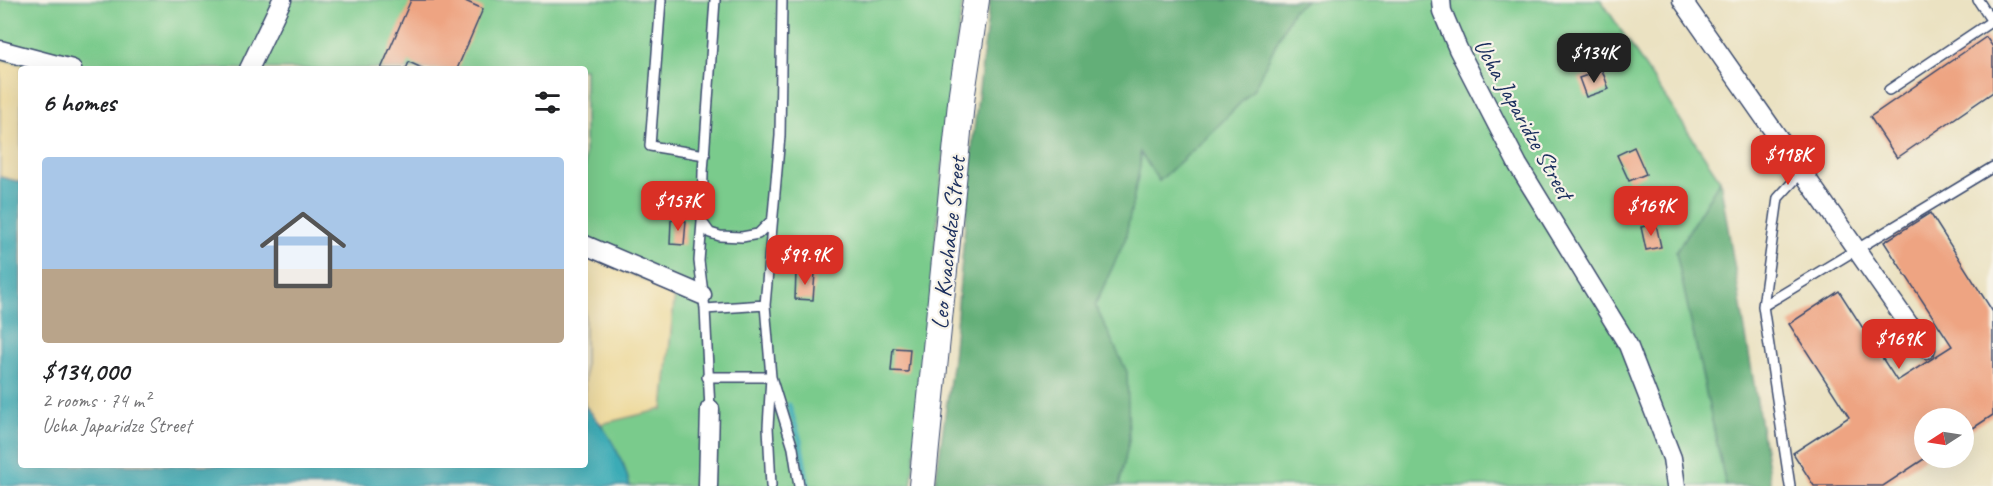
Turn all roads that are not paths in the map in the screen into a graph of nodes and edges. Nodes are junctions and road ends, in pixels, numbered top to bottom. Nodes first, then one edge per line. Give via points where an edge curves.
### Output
1 (282, 0) edge
2 (661, 0) edge
3 (715, 0) edge
4 (782, 0) edge
5 (976, 0) edge
6 (1441, 0) edge
7 (1682, 0) edge
8 (1978, 0) edge
9 (1992, 22) edge
10 (0, 51) edge
11 (60, 66) edge
12 (250, 66) edge
13 (1889, 90) dead end
14 (705, 155) junction
15 (1993, 167) edge
16 (1801, 173) junction
17 (771, 221) junction
18 (702, 222) junction
19 (588, 246) edge
20 (1857, 250) junction
21 (704, 302) junction
22 (765, 306) junction
23 (1763, 306) junction
24 (1926, 349) dead end
25 (771, 376) junction
26 (707, 377) junction
27 (710, 409) joint
28 (708, 486) edge
29 (771, 486) edge
30 (800, 486) edge
31 (922, 486) edge
32 (1676, 486) edge
33 (1790, 486) edge

1 - 12 street
2 - 14 lane via 650,146
3 - 14 lane
4 - 17 lane via 780,136
5 - 31 main road, Leo Kvachadze Street via 962,93
6 - 32 street, Ucha Japaridze Street via 1458,49 1518,165 1628,345 1672,458
7 - 16 street
8 - 9 lane
9 - 13 lane
10 - 11 street
14 - 18 lane
15 - 20 lane
16 - 20 street
16 - 23 lane via 1778,198
17 - 18 lane via 758,234 742,237 710,233
17 - 22 lane
18 - 21 lane via 699,261
19 - 21 street
20 - 23 lane
20 - 24 street
21 - 22 lane
21 - 26 lane
22 - 25 lane
23 - 33 lane
25 - 26 lane
25 - 29 lane
25 - 30 lane
26 - 27 lane
27 - 28 street

